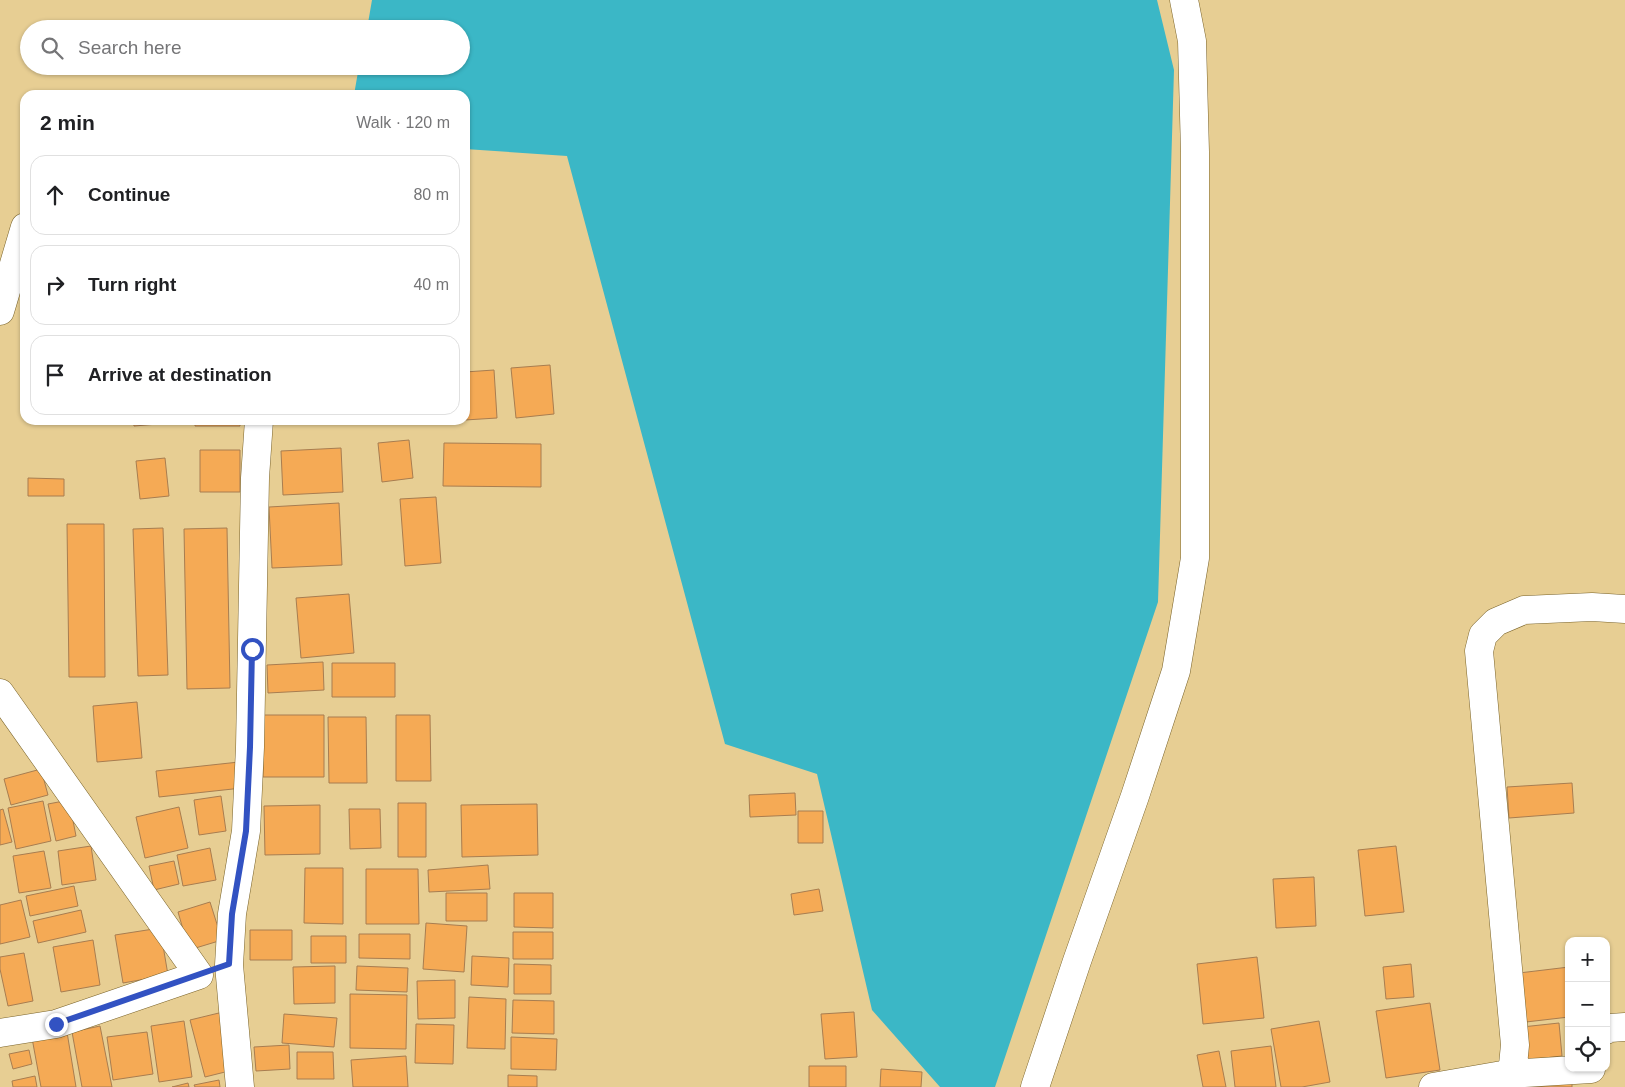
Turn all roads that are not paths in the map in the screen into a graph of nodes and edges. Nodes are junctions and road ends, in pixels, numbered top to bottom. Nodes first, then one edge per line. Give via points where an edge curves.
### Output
1 (1184, 0) edge
2 (20, 244) edge
3 (0, 310) edge
4 (258, 425) edge
5 (1625, 609) edge
6 (0, 693) edge
7 (229, 964) junction
8 (199, 975) junction
9 (1625, 1027) edge
10 (1610, 1028) edge
11 (0, 1033) edge
12 (1508, 1074) junction
13 (1592, 1075) edge
14 (240, 1087) edge
15 (1035, 1087) edge
16 (1433, 1087) edge

1 - 15 street via 1192,42 1195,152 1196,558 1176,671
2 - 3 street
4 - 7 street via 246,831 232,914
5 - 12 street via 1524,610 1496,622 1483,635 1479,651 1515,1045 1513,1065
6 - 8 street
7 - 8 street
7 - 14 street
8 - 11 street via 56,1024
9 - 10 street
12 - 13 street
12 - 16 street

